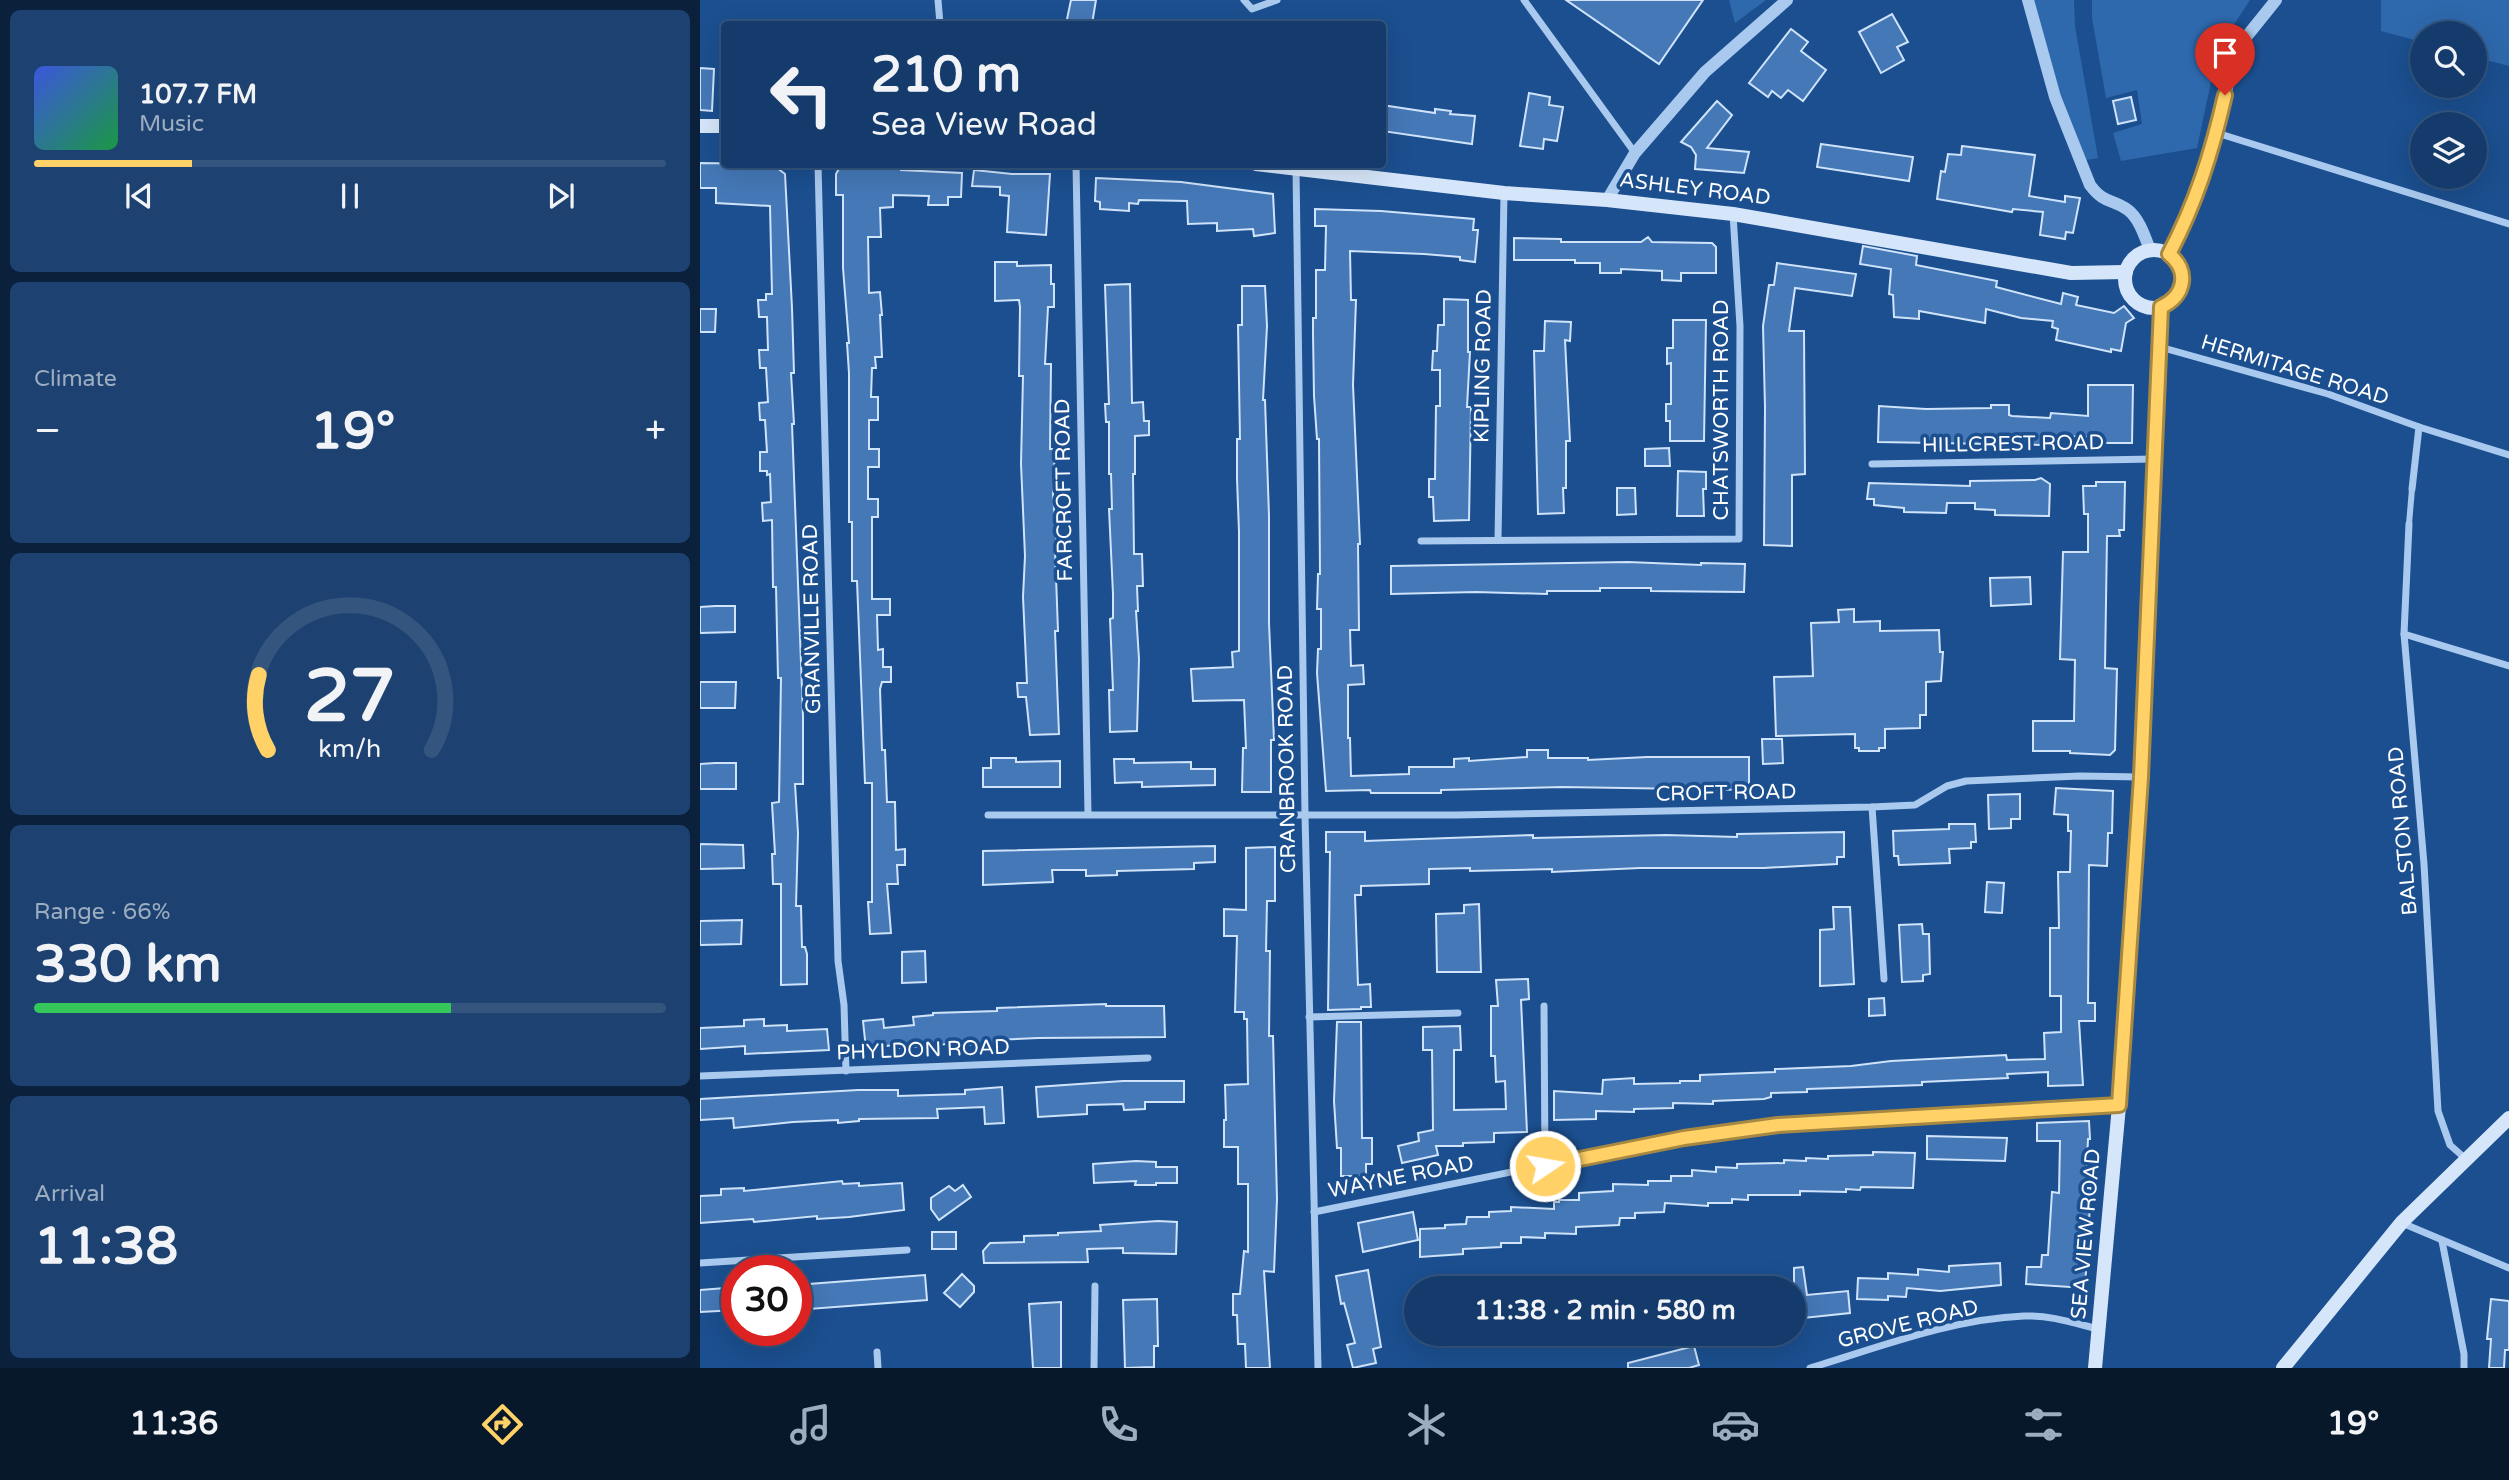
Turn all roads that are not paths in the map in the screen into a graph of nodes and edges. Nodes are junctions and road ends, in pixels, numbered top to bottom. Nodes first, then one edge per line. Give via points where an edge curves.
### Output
1 (938, 0) edge
2 (1244, 0) edge
3 (1278, 0) edge
4 (1524, 0) edge
5 (1787, 0) edge
6 (2028, 0) edge
7 (2276, 0) edge
8 (940, 21) edge
9 (700, 125) edge
10 (721, 127) edge
11 (2217, 133) junction
12 (1635, 153) junction
13 (818, 168) edge
14 (1076, 168) edge
15 (1288, 168) edge
16 (1296, 169) junction
17 (1504, 193) junction
18 (1607, 200) junction
19 (1733, 214) junction
20 (2509, 224) edge
21 (2150, 250) junction
22 (2169, 254) junction
23 (2126, 272) junction
24 (2161, 307) junction
25 (2160, 347) junction
26 (2419, 427) junction
27 (2509, 455) edge
28 (2154, 459) junction
29 (1872, 464) dead end
30 (2412, 489) joint
31 (2409, 524) joint
32 (1498, 540) junction
33 (1421, 541) dead end
34 (2404, 634) junction
35 (2509, 666) edge
36 (2141, 777) junction
37 (1872, 807) junction
38 (1088, 814) junction
39 (988, 815) dead end
40 (1305, 815) junction
41 (1884, 979) dead end
42 (1544, 1006) dead end
43 (1458, 1013) dead end
44 (1309, 1017) junction
45 (1148, 1058) dead end
46 (846, 1071) junction
47 (700, 1076) edge
48 (2119, 1105) junction
49 (2509, 1118) edge
50 (2467, 1161) junction
51 (1545, 1166) junction
52 (1314, 1212) junction
53 (2402, 1222) junction
54 (2442, 1241) junction
55 (907, 1250) dead end
56 (700, 1263) edge
57 (2509, 1268) edge
58 (1095, 1286) dead end
59 (2098, 1329) junction
60 (877, 1352) dead end
61 (878, 1368) edge
62 (1094, 1368) edge
63 (1318, 1368) edge
64 (1810, 1368) edge
65 (2095, 1368) edge
66 (2283, 1368) edge
67 (2464, 1368) edge

1 - 8 street
2 - 3 street via 1252,9
4 - 12 street
5 - 12 street via 1705,72
6 - 21 street via 2055,97 2090,185 2098,196 2129,210
7 - 11 street via 2243,41
9 - 10 main road
11 - 20 street
11 - 22 street via 2199,190
12 - 18 street
13 - 46 street, GRANVILLE ROAD via 838,961
14 - 38 street, FARCROFT ROAD
15 - 16 main road, ASHLEY ROAD
16 - 17 main road, ASHLEY ROAD
16 - 40 street, CRANBROOK ROAD
17 - 18 main road, ASHLEY ROAD
17 - 32 street, KIPLING ROAD
18 - 19 main road, ASHLEY ROAD
19 - 23 main road, ASHLEY ROAD via 2060,271
19 - 32 street, CHATSWORTH ROAD via 1740,326 1740,539
21 - 22 main road
21 - 23 main road via 2134,258
22 - 24 main road via 2182,269 2182,288
23 - 24 main road via 2131,296 2144,306
24 - 25 main road, SEA VIEW ROAD
25 - 26 street, HERMITAGE ROAD via 2328,394
25 - 28 main road, SEA VIEW ROAD
26 - 27 street, HERMITAGE ROAD
26 - 30 street
28 - 29 street, HILLCREST ROAD
28 - 36 main road, SEA VIEW ROAD
30 - 31 street, BALSTON ROAD
31 - 34 street, BALSTON ROAD
32 - 33 street, CHATSWORTH ROAD
34 - 35 street
34 - 50 street, BALSTON ROAD via 2424,864 2438,1111 2450,1145
36 - 37 street, CROFT ROAD via 1966,782 1947,786 1915,805
36 - 48 main road, SEA VIEW ROAD
37 - 40 street, CROFT ROAD
37 - 41 street
38 - 39 street
38 - 40 street
40 - 44 street, CRANBROOK ROAD
42 - 51 street
43 - 44 street
44 - 52 street, CRANBROOK ROAD
45 - 46 street, PHYLDON ROAD
46 - 47 street, PHYLDON ROAD
48 - 51 street, WAYNE ROAD via 1778,1125
48 - 59 main road, SEA VIEW ROAD
49 - 50 main road
50 - 53 main road
51 - 52 street, WAYNE ROAD
52 - 63 street, CRANBROOK ROAD
53 - 54 street
53 - 66 main road
54 - 57 street
54 - 67 street
55 - 56 street
58 - 62 street
59 - 64 street, GROVE ROAD via 2058,1318 2025,1316 1977,1322 1926,1332
59 - 65 main road, SEA VIEW ROAD
60 - 61 street

